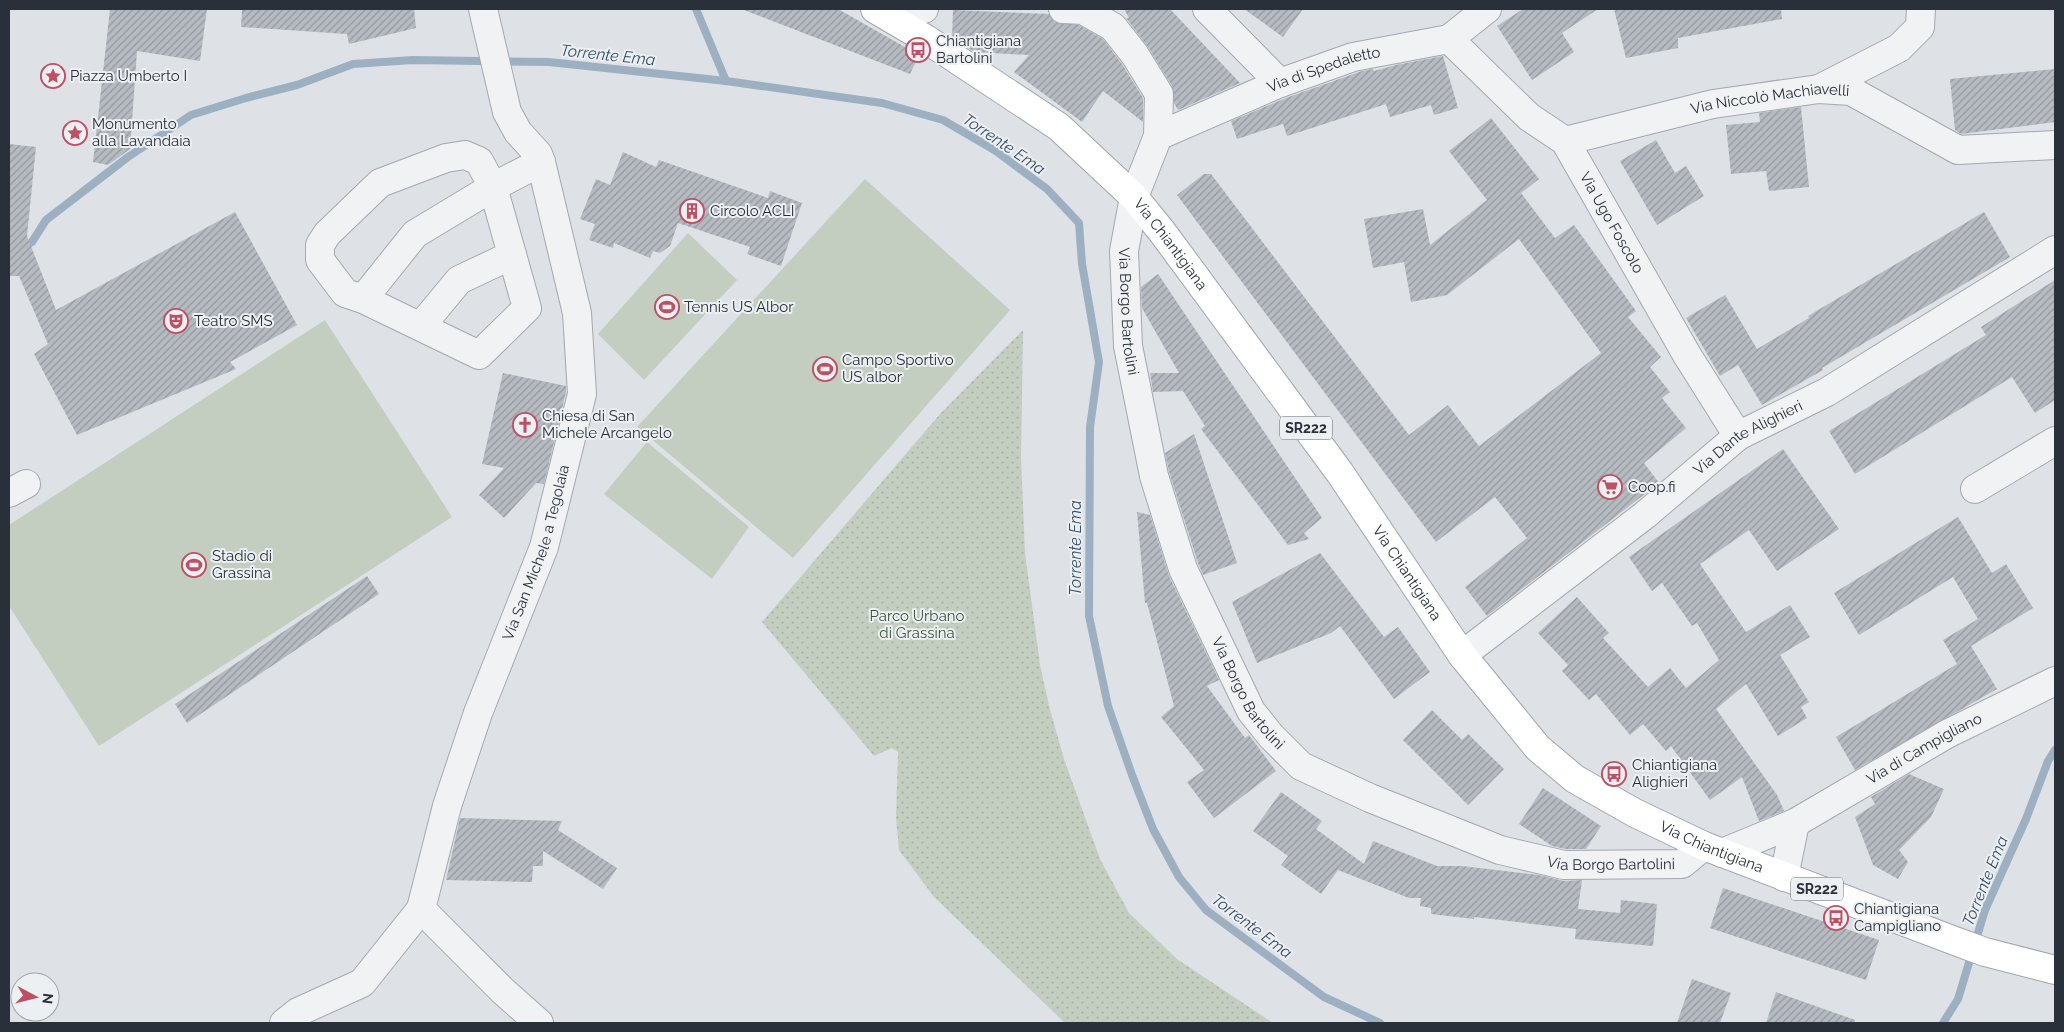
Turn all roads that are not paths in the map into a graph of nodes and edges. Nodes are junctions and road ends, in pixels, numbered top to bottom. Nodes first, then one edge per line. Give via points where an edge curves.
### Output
1 (924, 9) edge
2 (1064, 9) edge
3 (1208, 9) edge
4 (1488, 9) edge
5 (1921, 9) edge
6 (485, 14) edge
7 (884, 14) edge
8 (1449, 39) junction
9 (1280, 83) junction
10 (1819, 89) junction
11 (1158, 136) junction
12 (1565, 140) junction
13 (2055, 145) edge
14 (541, 162) junction
15 (493, 187) junction
16 (1134, 197) junction
17 (2055, 250) edge
18 (512, 255) junction
19 (363, 299) junction
20 (421, 326) junction
21 (1738, 436) junction
22 (2055, 441) edge
23 (1975, 489) dead end
24 (1462, 654) junction
25 (2055, 681) edge
26 (1795, 824) junction
27 (1713, 850) junction
28 (1784, 876) junction
29 (421, 909) junction
30 (2039, 962) edge
31 (284, 1023) edge
32 (539, 1023) edge

1 - 7 street
2 - 11 street via 1083,10 1113,27 1135,55 1159,94
3 - 9 street
4 - 8 street, Via di Spedaletto
5 - 10 street via 1920,28 1899,48
6 - 14 street, Via San Michele a Tegolaia via 506,112
7 - 16 main road, Via Chiantigiana / SR222 via 1060,127
8 - 9 street, Via di Spedaletto via 1353,56
8 - 12 street, Via Ugo Foscolo via 1529,117
9 - 11 street, Via di Spedaletto
10 - 12 street, Via Niccolò Machiavelli via 1712,104
10 - 13 street, Via Niccolò Machiavelli via 1851,92 1958,150
11 - 16 street, Via Borgo Bartolini
12 - 21 street, Via Ugo Foscolo via 1687,356
14 - 15 street
14 - 29 street, Via San Michele a Tegolaia via 577,313 582,394 544,548 478,714 447,806
15 - 18 street
15 - 19 street via 415,234
15 - 19 street via 479,162 465,155 446,158 380,183 327,234 320,245 320,260 344,293
16 - 24 main road, Via Chiantigiana / SR222 via 1164,233 1340,473
16 - 27 street, Via Borgo Bartolini via 1124,250 1128,346 1154,476 1183,569 1251,711 1271,736 1301,766 1370,798 1500,850 1564,865 1682,864
17 - 21 street, Via Dante Alighieri via 1827,392
18 - 20 street via 458,280
18 - 20 street via 527,308 479,355
19 - 20 street
21 - 24 street, Via Dante Alighieri via 1645,515
22 - 23 street
24 - 27 main road, Via Chiantigiana / SR222 via 1538,748 1575,779
25 - 26 street, Via di Campigliano via 1947,734
26 - 27 street, Via di Campigliano
26 - 28 street
27 - 28 main road, Via Chiantigiana / SR222
28 - 30 main road, Via Chiantigiana / SR222 via 1977,949
29 - 31 street via 362,983 298,1012
29 - 32 street

